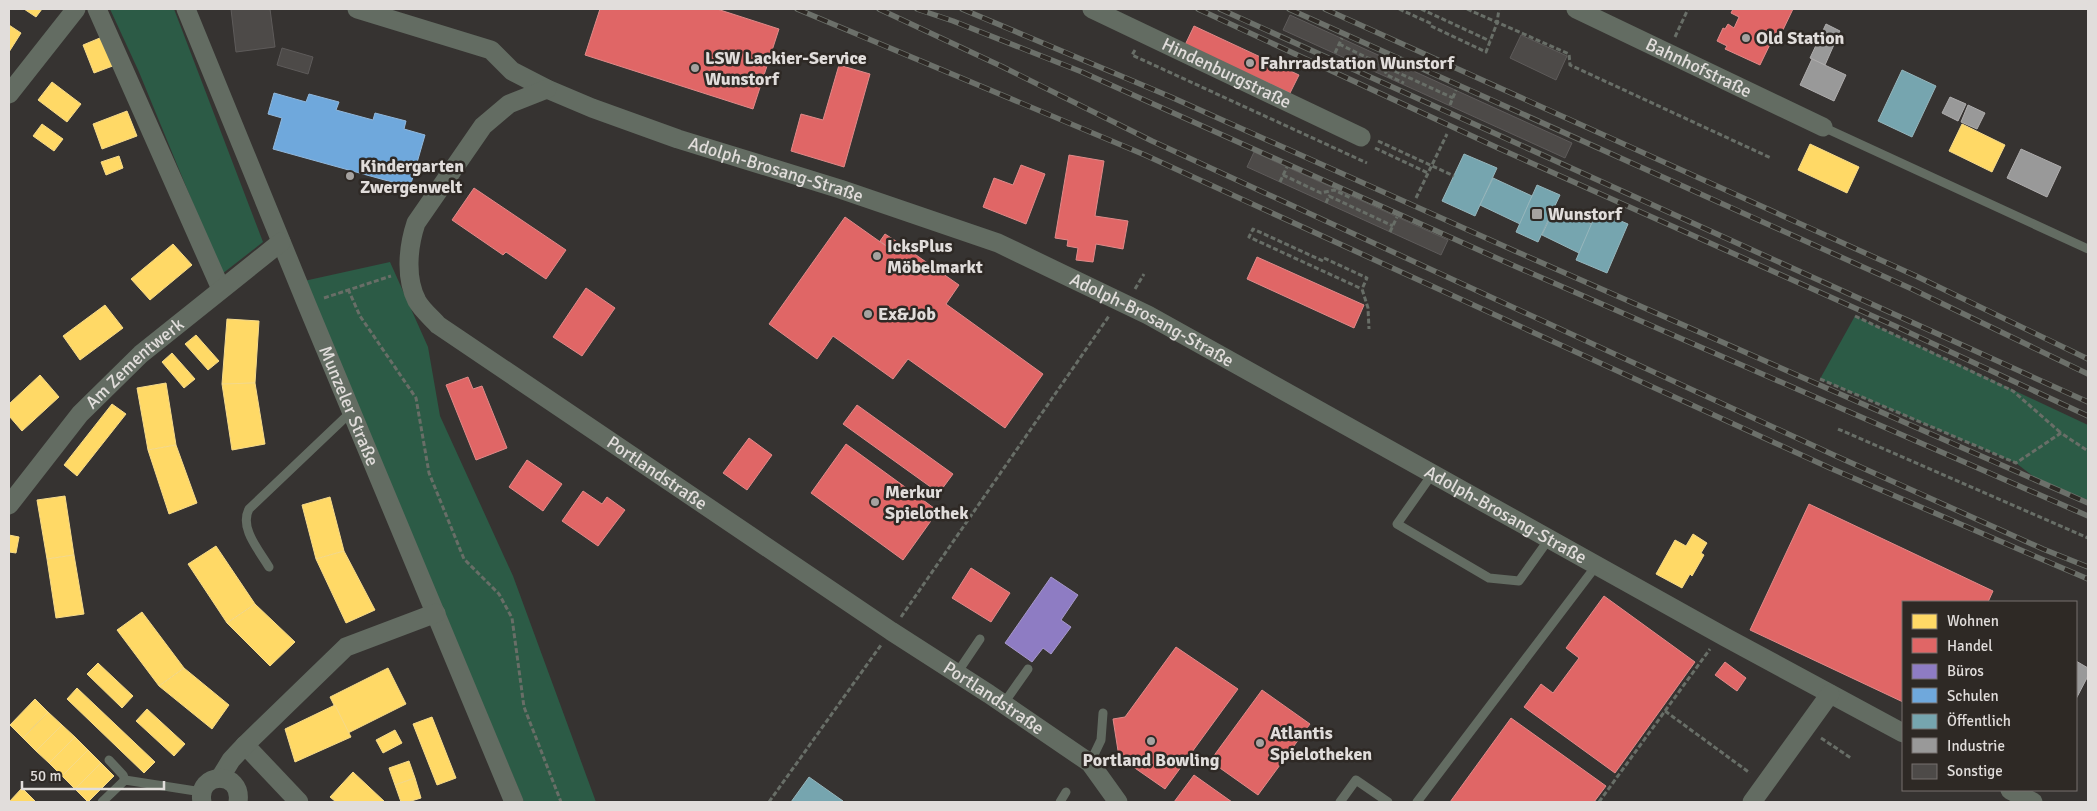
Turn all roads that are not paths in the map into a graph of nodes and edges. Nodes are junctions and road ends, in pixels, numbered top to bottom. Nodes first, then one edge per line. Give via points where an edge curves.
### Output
1 (76, 9) edge
2 (97, 9) edge
3 (186, 9) edge
4 (357, 9) edge
5 (1092, 9) edge
6 (1576, 9) edge
7 (547, 89) junction
8 (9, 94) edge
9 (1823, 127) joint
10 (1369, 139) road end
11 (281, 242) junction
12 (2088, 249) edge
13 (221, 289) junction
14 (352, 411) junction
15 (1433, 473) junction
16 (9, 505) edge
17 (1549, 539) junction
18 (1596, 566) junction
19 (268, 567) dead end
20 (436, 613) junction
21 (980, 639) dead end
22 (1028, 669) dead end
23 (957, 673) junction
24 (1830, 694) junction
25 (1004, 704) junction
26 (1103, 714) dead end
27 (1902, 732) edge
28 (245, 744) junction
29 (108, 760) dead end
30 (1090, 763) junction
31 (220, 778) junction
32 (125, 780) junction
33 (2012, 791) edge
34 (1066, 792) dead end
35 (202, 797) edge
36 (102, 802) edge
37 (238, 802) edge
38 (299, 802) edge
39 (514, 802) edge
40 (1060, 802) edge
41 (1118, 802) edge
42 (1340, 802) edge
43 (1388, 802) edge
44 (1417, 802) edge
45 (1752, 802) edge
46 (2033, 802) edge

1 - 8 street
2 - 13 street
3 - 11 street, Munzeler Straße
4 - 7 street, Adolph-Brosang-Straße via 491,50 512,71
5 - 10 street, Hindenburgstraße
6 - 9 street, Bahnhofstraße
7 - 15 street, Adolph-Brosang-Straße via 678,139 840,188 998,243 1148,314
7 - 23 street, Portlandstraße via 509,104 483,126 416,223 410,240 409,271 417,301 438,325
9 - 12 lane
11 - 13 street, Am Zementwerk
11 - 14 street, Munzeler Straße
13 - 16 street, Am Zementwerk via 141,354 80,414
14 - 19 lane via 249,509 245,517 246,526
14 - 20 street, Munzeler Straße
15 - 17 street, Adolph-Brosang-Straße
15 - 17 lane via 1397,524 1489,578 1519,581
17 - 18 street, Adolph-Brosang-Straße
18 - 24 street, Adolph-Brosang-Straße
18 - 44 lane
20 - 28 street via 346,647
20 - 39 street, Munzeler Straße
21 - 23 lane
22 - 25 lane
23 - 25 street, Portlandstraße
24 - 27 street, Adolph-Brosang-Straße
24 - 45 street
25 - 30 street, Portlandstraße
26 - 30 lane via 1100,740
28 - 31 street
28 - 38 street
29 - 32 lane via 124,774
30 - 41 street, Portlandstraße
31 - 35 street via 205,785
31 - 37 street via 236,785
32 - 35 lane
32 - 36 lane
33 - 46 street
34 - 40 lane
42 - 43 lane via 1356,780

